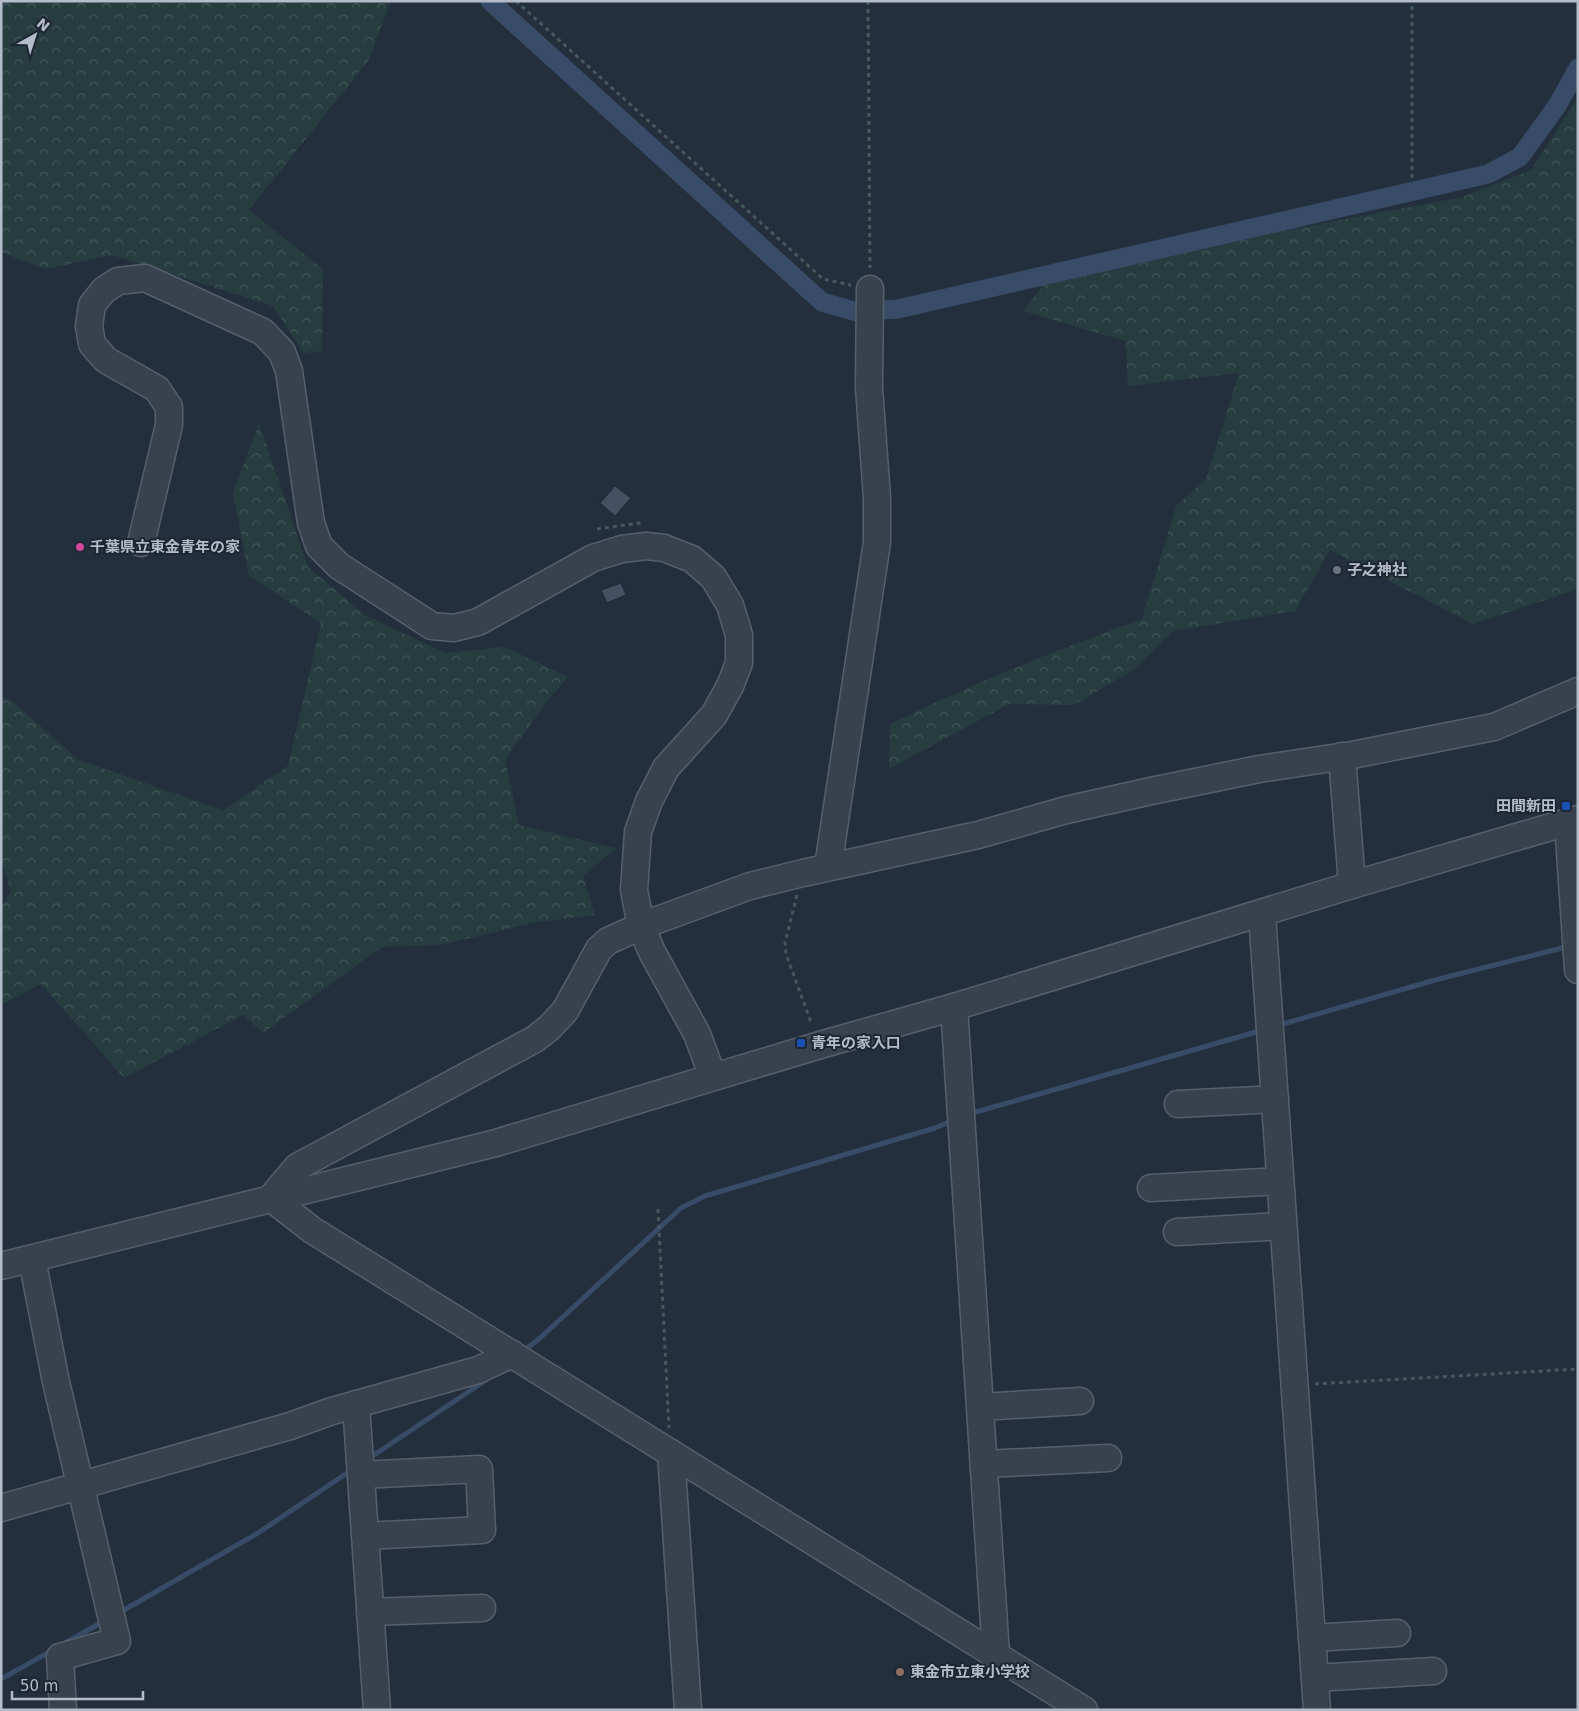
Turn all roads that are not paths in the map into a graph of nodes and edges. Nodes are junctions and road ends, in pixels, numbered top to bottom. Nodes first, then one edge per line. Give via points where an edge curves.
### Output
1 (870, 289) road end
2 (141, 543) dead end
3 (1578, 691) edge
4 (1342, 756) junction
5 (1573, 820) edge
6 (815, 870) junction
7 (1352, 885) junction
8 (1262, 914) junction
9 (640, 926) junction
10 (1578, 970) edge
11 (954, 1007) junction
12 (713, 1077) junction
13 (1275, 1099) junction
14 (1178, 1104) dead end
15 (1280, 1181) junction
16 (1151, 1188) dead end
17 (271, 1198) junction
18 (1284, 1226) junction
19 (1177, 1232) dead end
20 (32, 1259) junction
21 (1, 1266) edge
22 (512, 1354) junction
23 (1080, 1401) dead end
24 (356, 1404) junction
25 (981, 1407) junction
26 (671, 1453) junction
27 (1108, 1458) dead end
28 (985, 1464) junction
29 (361, 1475) junction
30 (80, 1486) junction
31 (1, 1508) edge
32 (365, 1536) junction
33 (482, 1608) dead end
34 (370, 1612) junction
35 (1397, 1633) dead end
36 (1312, 1638) junction
37 (996, 1656) junction
38 (1433, 1671) dead end
39 (1315, 1678) junction
40 (63, 1710) edge
41 (376, 1710) edge
42 (688, 1710) edge
43 (1084, 1710) edge
44 (1317, 1710) edge

1 - 6 street via 869,387 877,542
2 - 9 street via 169,425 168,407 156,389 106,360 92,344 89,326 92,305 104,290 118,281 145,278 264,332 282,352 290,371 311,523 319,546 339,566 432,626 454,628 478,622 593,558 622,549 664,548 692,559 713,577 730,604 739,635 739,663 714,715 666,768 649,801 638,832 634,890
3 - 4 street via 1494,728
4 - 6 street via 1151,791 1066,810 978,835
4 - 7 street
5 - 7 street
5 - 10 street
6 - 9 street via 750,886
7 - 8 street
8 - 11 street
8 - 13 street
9 - 12 street via 698,1034
9 - 17 street via 608,941 599,949 564,1011 536,1039 297,1167
11 - 12 street
11 - 25 street
12 - 17 street via 496,1143
13 - 14 street
13 - 15 street
15 - 16 street
15 - 18 street
17 - 20 street
17 - 22 street via 312,1230
18 - 19 street
18 - 36 street
20 - 21 street
20 - 30 street
22 - 24 street via 478,1370
22 - 26 street
23 - 25 street
24 - 29 street
24 - 30 street
25 - 28 street
26 - 37 street
26 - 42 street
27 - 28 street
28 - 37 street
29 - 32 street
29 - 32 street via 479,1469 482,1530
30 - 31 street
30 - 40 street via 117,1641 60,1657
32 - 34 street
33 - 34 street
34 - 41 street
35 - 36 street
36 - 39 street
37 - 43 street
38 - 39 street
39 - 44 street

